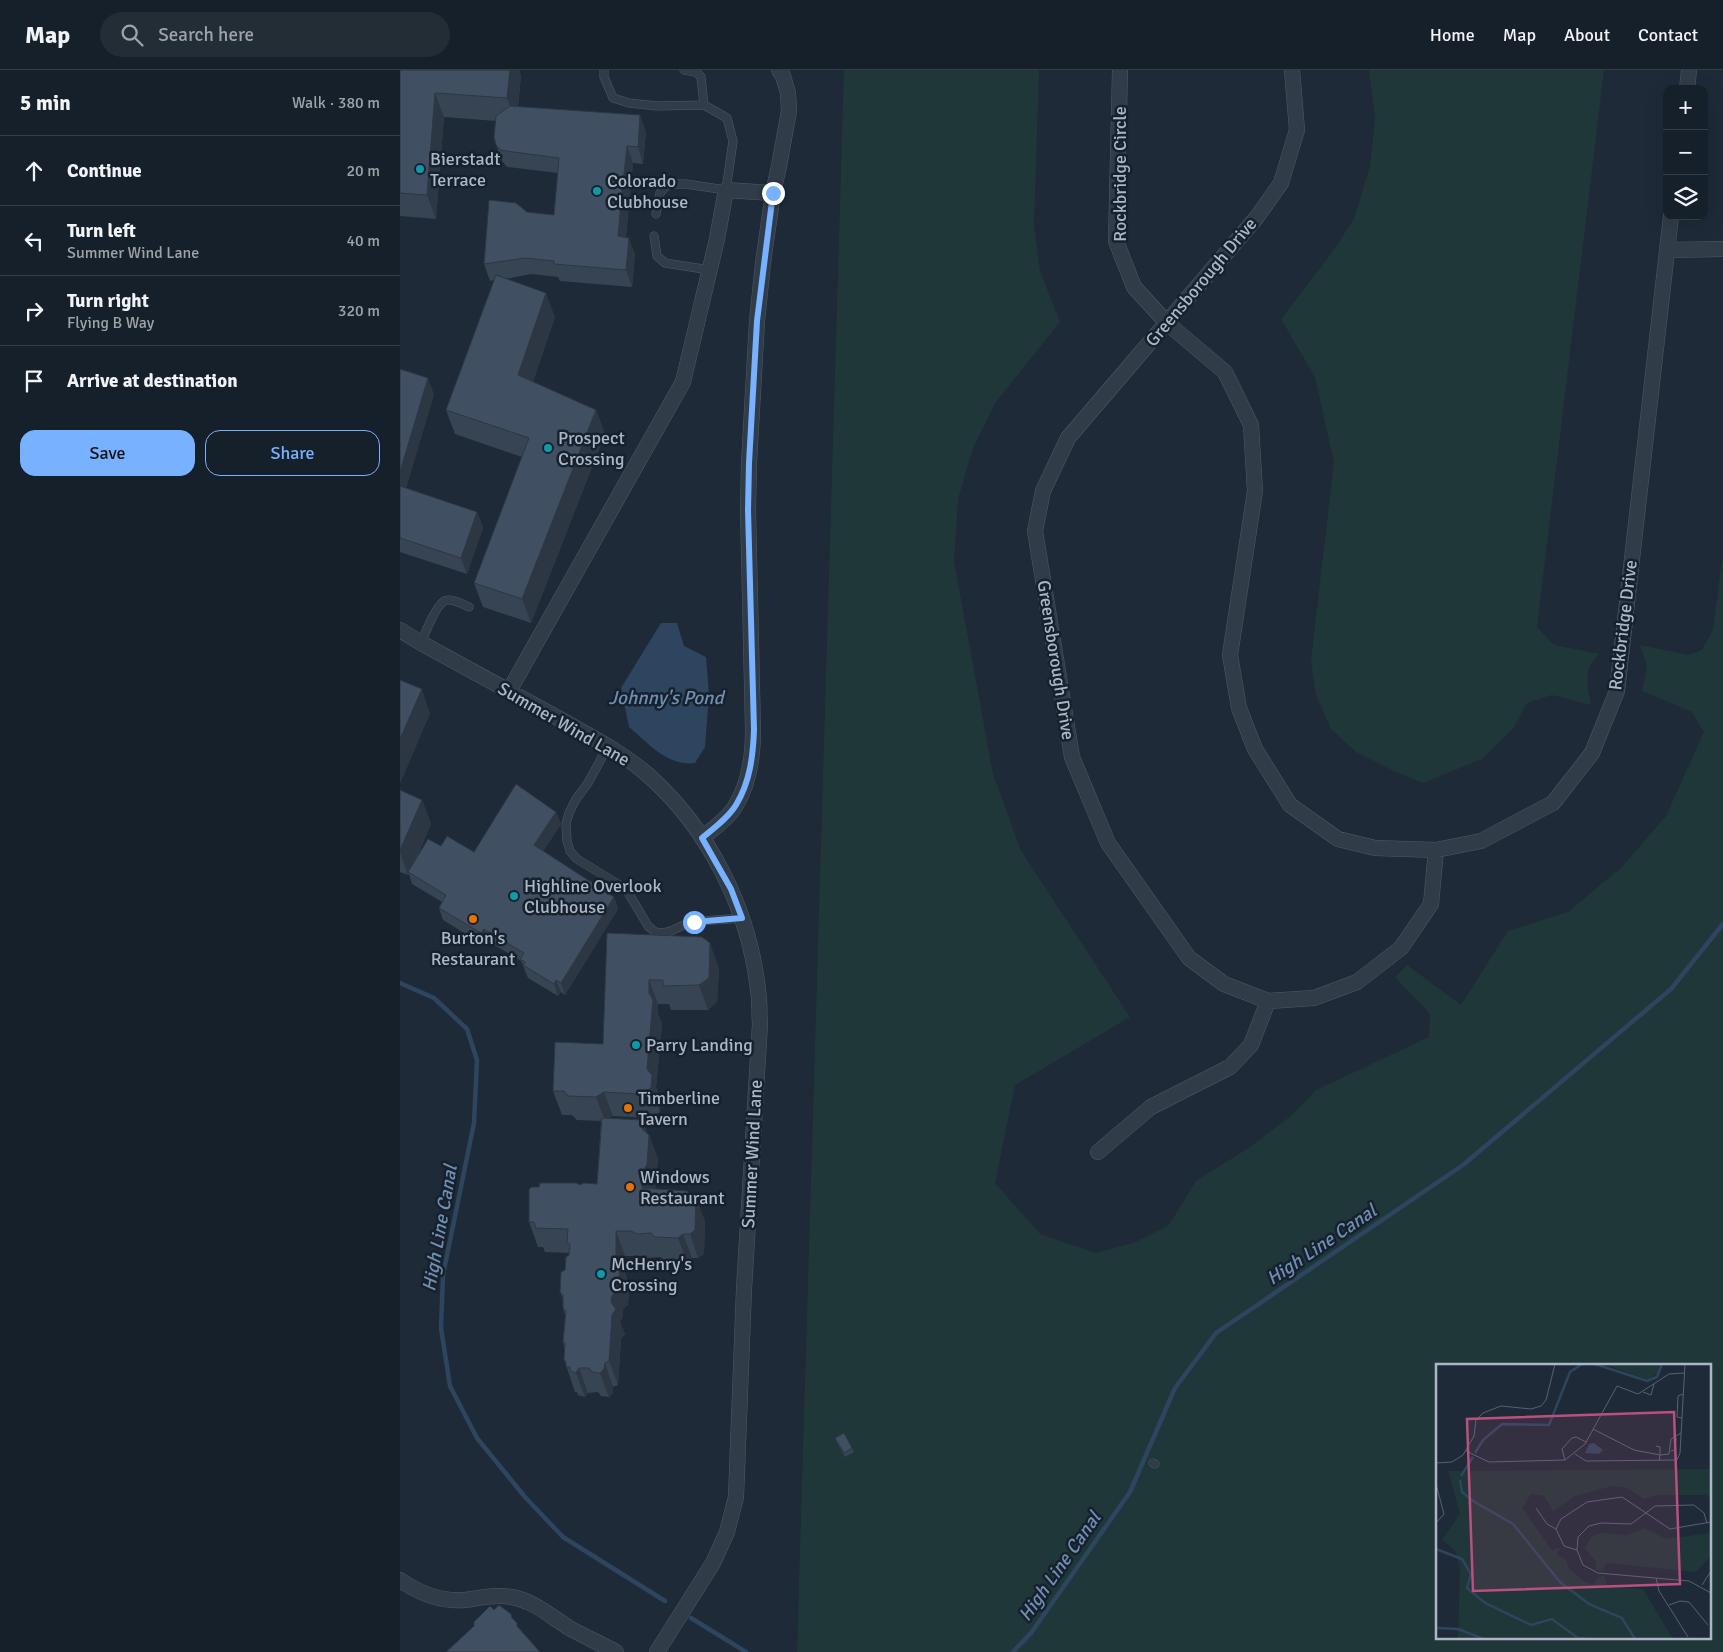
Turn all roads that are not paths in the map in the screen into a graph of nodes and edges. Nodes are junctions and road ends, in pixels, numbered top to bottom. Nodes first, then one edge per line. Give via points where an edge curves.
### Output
1 (604, 70) edge
2 (684, 70) edge
3 (779, 70) edge
4 (1120, 70) edge
5 (1292, 70) edge
6 (1689, 70) edge
7 (1687, 85) edge
8 (704, 105) junction
9 (726, 190) junction
10 (773, 193) junction
11 (656, 214) dead end
12 (1671, 220) edge
13 (654, 236) dead end
14 (1723, 249) edge
15 (1667, 250) junction
16 (710, 270) junction
17 (1167, 323) junction
18 (469, 607) dead end
19 (400, 630) edge
20 (421, 643) junction
21 (509, 691) junction
22 (608, 746) junction
23 (702, 838) junction
24 (1436, 850) junction
25 (742, 918) junction
26 (1268, 1001) junction
27 (1098, 1152) dead end
28 (400, 1580) edge
29 (616, 1652) edge
30 (657, 1652) edge

1 - 8 lane via 613,98 657,106
2 - 8 lane via 702,77
3 - 10 street via 788,93 789,111
4 - 17 street, Rockbridge Circle via 1116,241 1134,287
5 - 17 street, Greensborough Drive via 1297,130 1281,183 1257,217
6 - 7 street
8 - 9 lane via 727,118 733,141
9 - 10 street
9 - 11 lane via 668,184 660,193
9 - 16 street
10 - 23 street via 757,321 749,463 752,758 747,782 736,806
12 - 15 street, Rockbridge Drive
13 - 16 lane via 657,256 665,263
14 - 15 street
15 - 24 street, Rockbridge Drive via 1617,691 1592,753 1553,803 1481,841
16 - 21 street via 683,382
17 - 24 street, Rockbridge Drive via 1225,372 1251,426 1255,491 1230,655 1239,708 1255,749 1290,805 1338,839 1375,848
17 - 26 street, Greensborough Drive via 1068,438 1043,491 1035,532 1072,756 1108,843 1189,958 1224,984
18 - 20 lane via 455,601 442,602
19 - 20 street, Summer Wind Lane
20 - 21 street, Summer Wind Lane
21 - 22 street, Summer Wind Lane
22 - 23 street, Summer Wind Lane via 648,775 675,802
22 - 25 lane via 576,799 566,824 570,851 577,859 626,889 655,932 671,932 688,923
23 - 25 street, Summer Wind Lane via 731,889
24 - 26 street, Greensborough Drive via 1431,904 1401,948 1357,982 1314,998
25 - 30 street, Summer Wind Lane via 753,957 760,1024 744,1289 736,1497 727,1532 713,1563
26 - 27 street via 1251,1045 1230,1067 1152,1107
28 - 29 street via 412,1589 448,1600 511,1597 534,1604 571,1629

